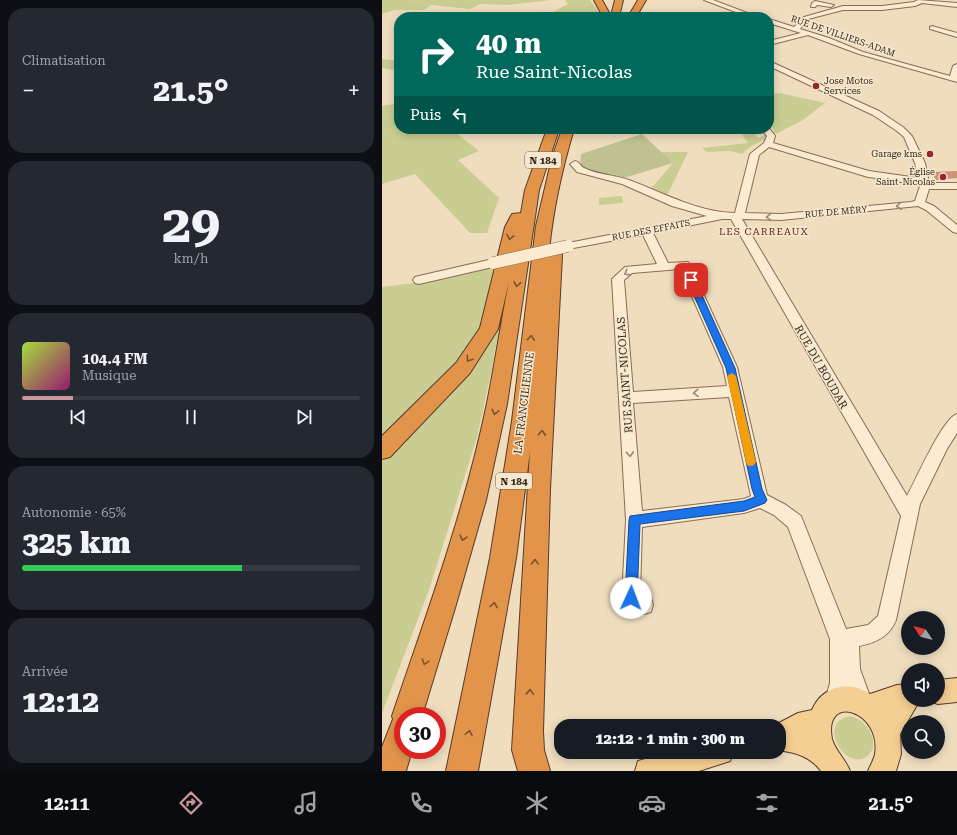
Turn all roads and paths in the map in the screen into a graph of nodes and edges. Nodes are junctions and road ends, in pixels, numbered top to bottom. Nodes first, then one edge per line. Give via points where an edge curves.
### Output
1 (598, 0) edge
2 (619, 0) edge
3 (627, 0) edge
4 (642, 0) edge
5 (711, 0) edge
6 (877, 0) edge
7 (921, 0) edge
8 (832, 3) edge
9 (957, 5) edge
10 (813, 6) dead end
11 (845, 8) junction
12 (861, 8) junction
13 (877, 8) junction
14 (604, 12) edge
15 (616, 12) edge
16 (624, 12) edge
17 (635, 12) edge
18 (742, 12) edge
19 (872, 15) dead end
20 (774, 22) edge
21 (932, 28) dead end
22 (796, 29) junction
23 (809, 33) junction
24 (957, 35) edge
25 (774, 42) edge
26 (774, 65) edge
27 (957, 66) edge
28 (954, 80) edge
29 (553, 134) edge
30 (566, 134) edge
31 (769, 134) edge
32 (768, 144) junction
33 (574, 164) dead end
34 (924, 183) junction
35 (957, 186) edge
36 (543, 190) junction
37 (919, 203) junction
38 (732, 217) junction
39 (957, 230) edge
40 (647, 231) junction
41 (664, 266) junction
42 (419, 280) dead end
43 (735, 391) junction
44 (627, 398) junction
45 (957, 420) edge
46 (382, 450) edge
47 (761, 500) junction
48 (910, 515) junction
49 (634, 520) junction
50 (644, 605) dead end
51 (844, 639) junction
52 (957, 690) edge
53 (945, 691) edge
54 (901, 698) edge
55 (835, 701) junction
56 (865, 704) junction
57 (410, 707) edge
58 (902, 707) edge
59 (819, 723) junction
60 (786, 732) edge
61 (886, 732) junction
62 (786, 739) edge
63 (394, 758) edge
64 (694, 759) edge
65 (830, 762) edge
66 (390, 771) edge
67 (462, 771) edge
68 (534, 771) edge
69 (648, 771) edge
70 (881, 771) edge

1 - 14 highway
2 - 15 highway
3 - 16 highway
4 - 17 highway
5 - 18 street
6 - 13 street via 874,6
7 - 9 street
7 - 13 street via 915,4
8 - 10 street via 815,3
8 - 11 street
11 - 12 street
11 - 22 street via 806,18
12 - 13 street
12 - 19 street
20 - 22 street, RUE DE VILLIERS-ADAM
21 - 24 street
22 - 23 street, RUE DE VILLIERS-ADAM
23 - 25 street
23 - 28 street, RUE DE VILLIERS-ADAM via 862,53
26 - 34 street via 876,113 900,129 908,136 920,163
27 - 28 street
29 - 36 highway, LA FRANCILIENNE / N 184
30 - 36 highway, LA FRANCILIENNE / N 184 via 559,158
31 - 32 street
32 - 34 street via 868,174
32 - 38 street via 755,154
33 - 38 street via 580,170 625,182 676,204
34 - 35 street
34 - 37 street
36 -> 46 highway via 526,194 513,227 489,329 463,368
36 -> 57 highway, LA FRANCILIENNE / N 184 via 472,507
67 -> 36 highway, LA FRANCILIENNE / N 184 via 503,558 523,421 544,226
68 -> 36 highway via 528,750 528,731 538,489 558,194
37 -> 38 street, RUE DE MÉRY via 801,215
37 - 39 street via 930,208
38 - 40 street, RUE DES EFFAITS
38 - 48 street, RUE DU BOUDAR
40 - 41 street
40 - 42 street, RUE DES EFFAITS, bridge
41 - 43 street via 684,266 730,368
41 -> 44 street, RUE SAINT-NICOLAS via 629,270 618,279
43 -> 44 street
43 - 47 street
44 -> 49 street, RUE SAINT-NICOLAS
45 - 48 street via 927,472 912,504
47 - 49 street via 744,506
47 - 51 street via 795,522
48 - 51 street via 887,620 877,631 862,638
49 - 50 street, RUE SAINT-NICOLAS via 631,598
51 - 55 street via 840,683
51 - 56 street via 850,670
52 - 53 main road
54 - 56 main road
55 - 56 main road via 843,698
55 - 59 main road via 824,709
56 - 61 main road via 882,722
58 - 61 main road
59 - 60 main road via 809,722 795,726
59 - 65 main road via 818,733
61 - 70 main road via 888,759
62 - 65 main road via 812,746
63 - 66 highway
64 - 69 main road

